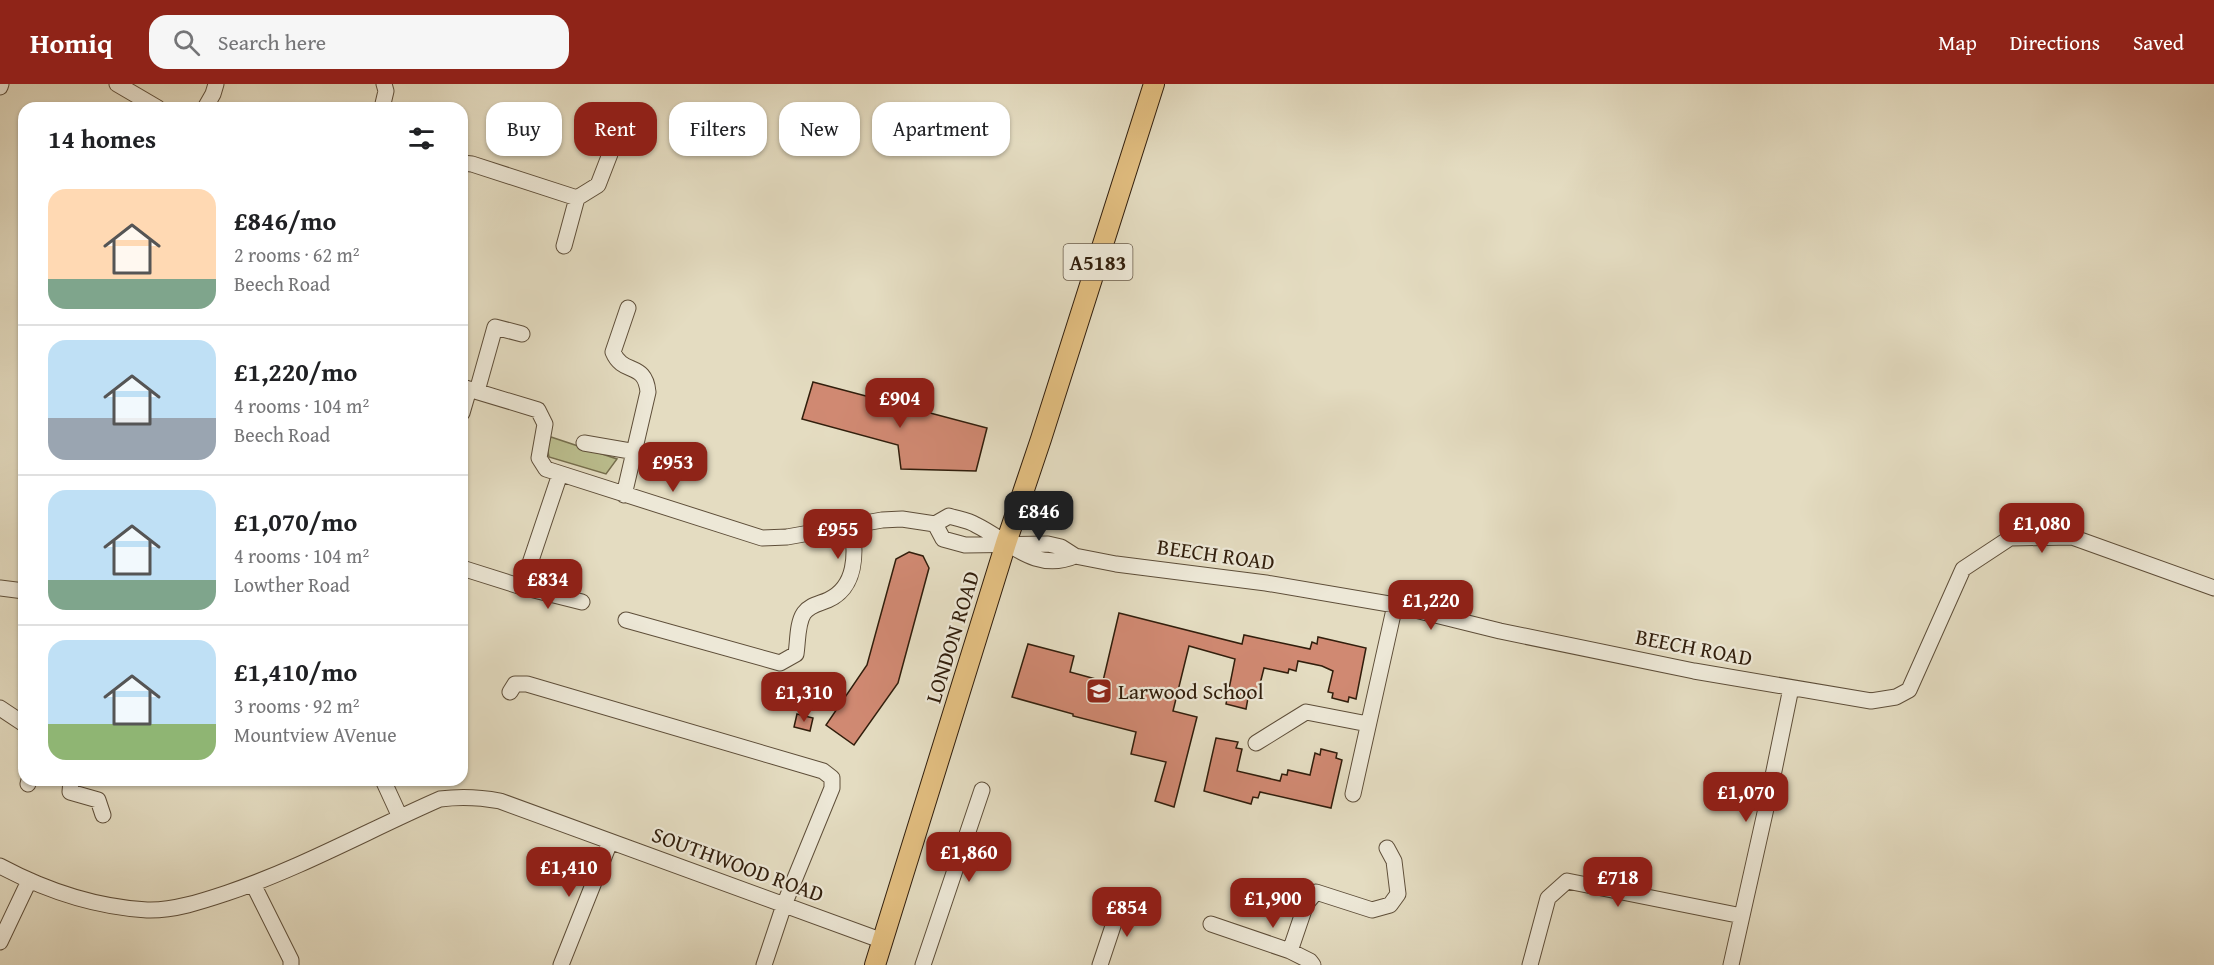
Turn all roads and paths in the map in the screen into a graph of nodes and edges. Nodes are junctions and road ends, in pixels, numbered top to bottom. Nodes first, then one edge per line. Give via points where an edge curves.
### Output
1 (117, 84) edge
2 (216, 84) edge
3 (384, 84) edge
4 (1154, 84) edge
5 (148, 102) edge
6 (208, 102) edge
7 (383, 102) edge
8 (609, 156) edge
9 (468, 164) edge
10 (578, 198) junction
11 (564, 246) dead end
12 (628, 308) dead end
13 (522, 333) dead end
14 (470, 389) edge
15 (584, 443) dead end
16 (636, 452) junction
17 (560, 474) junction
18 (624, 495) junction
19 (935, 524) junction
20 (852, 527) junction
21 (1006, 543) junction
22 (468, 570) edge
23 (522, 586) junction
24 (0, 588) edge
25 (2214, 588) edge
26 (18, 590) edge
27 (582, 602) dead end
28 (1395, 605) junction
29 (626, 620) dead end
30 (1791, 688) junction
31 (510, 692) dead end
32 (0, 708) edge
33 (18, 720) edge
34 (1368, 724) junction
35 (1256, 744) dead end
36 (70, 786) edge
37 (386, 786) edge
38 (982, 790) dead end
39 (1353, 794) dead end
40 (103, 815) dead end
41 (400, 817) junction
42 (610, 843) junction
43 (1386, 848) dead end
44 (0, 866) edge
45 (29, 881) junction
46 (253, 884) junction
47 (1122, 899) dead end
48 (784, 905) junction
49 (1742, 916) junction
50 (1211, 924) dead end
51 (884, 941) junction
52 (0, 942) edge
53 (1290, 951) junction
54 (291, 965) edge
55 (561, 965) edge
56 (764, 965) edge
57 (875, 965) edge
58 (923, 965) edge
59 (1100, 965) edge
60 (1313, 965) edge
61 (1530, 965) edge
62 (1731, 965) edge

1 - 5 street
2 - 6 street
3 - 7 street
4 - 21 main road, LONDON ROAD / A5183
8 - 10 street via 598,184
9 - 10 street
10 - 11 street
12 - 16 street via 613,352 622,365 642,373 647,383
13 - 14 street via 495,327
14 - 17 street via 538,410 545,424 540,458 546,469
15 - 16 street
16 - 18 street
17 - 18 street
17 - 23 street
18 - 20 street via 762,538
19 - 20 street via 902,519
19 - 21 street via 949,516 975,524
19 - 21 street, BEECH ROAD via 944,539 965,545
20 - 29 street via 855,549 847,584 836,596 806,611 796,654 780,663
21 - 28 street, BEECH ROAD via 1048,544 1074,556 1116,564 1266,583
21 - 51 main road, LONDON ROAD / A5183
22 - 23 street
23 - 27 street
24 - 26 street
25 - 30 street, BEECH ROAD via 2072,537 2010,538 1963,569 1909,690 1896,697 1870,701
28 - 30 street, BEECH ROAD via 1511,634
28 - 34 street
30 - 49 street
31 - 48 street via 514,684 527,684 823,771 832,778 832,788
32 - 33 street
34 - 35 street via 1306,712
34 - 39 street
36 - 40 street via 70,792 98,800
37 - 41 street
38 - 58 street
41 - 42 street, SOUTHWOOD ROAD via 440,800 478,796
41 - 46 street, SOUTHWOOD ROAD
42 - 48 street, SOUTHWOOD ROAD
42 - 55 street
43 - 53 street via 1394,861 1398,894 1390,905 1372,910 1316,892 1306,904
44 - 45 street, SOUTHWOOD ROAD
45 - 46 street, SOUTHWOOD ROAD via 85,900 149,910 195,904
45 - 52 street
46 - 54 street
47 - 59 street
48 - 51 street, SOUTHWOOD ROAD
48 - 56 street
49 - 61 street via 1567,881 1548,898
49 - 62 street
50 - 53 street
51 - 57 main road, LONDON ROAD / A5183
53 - 60 street

